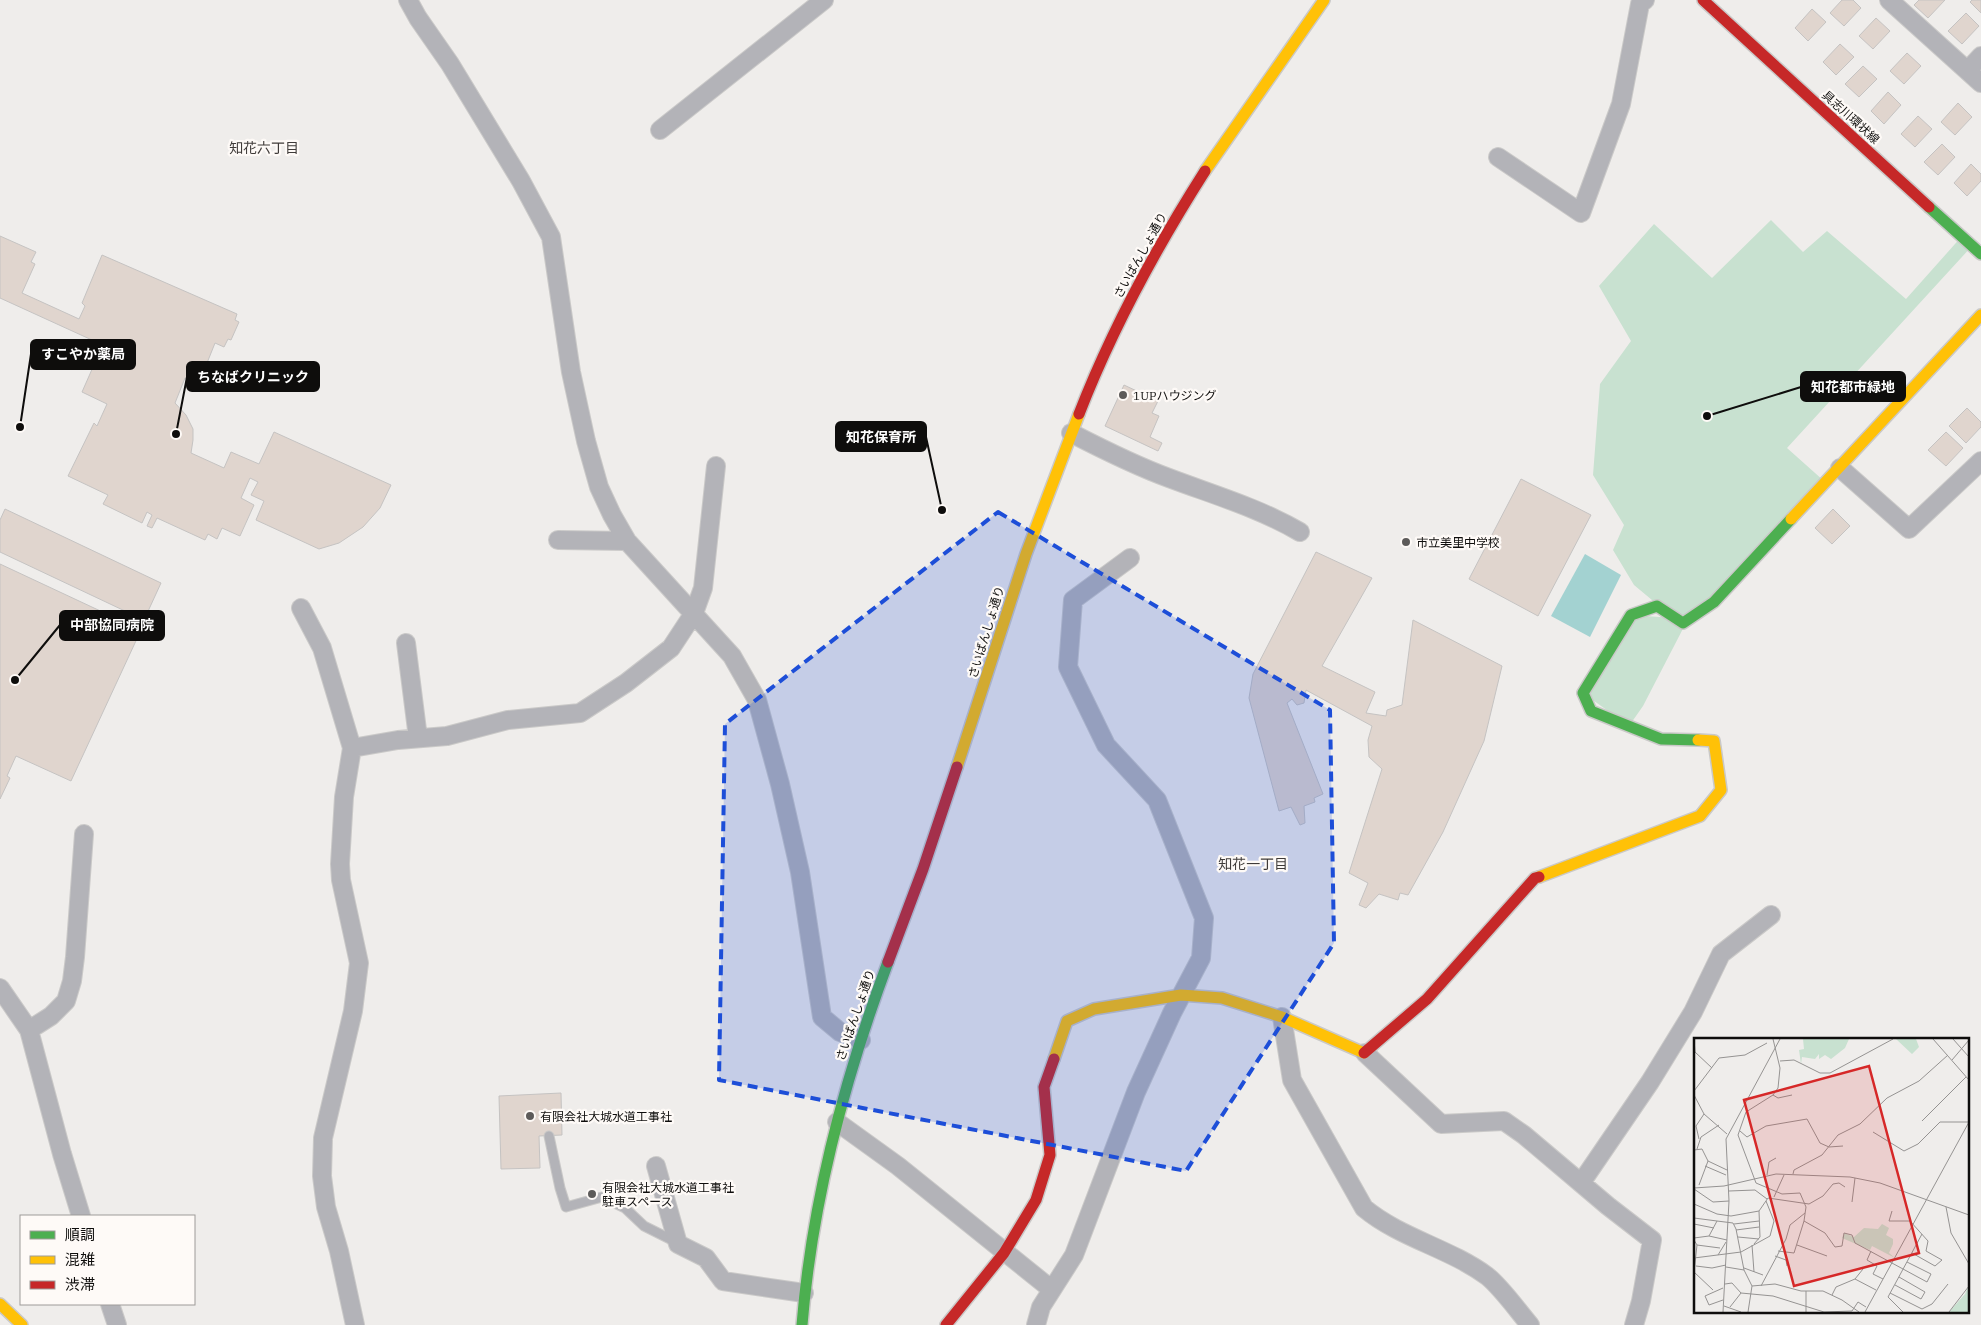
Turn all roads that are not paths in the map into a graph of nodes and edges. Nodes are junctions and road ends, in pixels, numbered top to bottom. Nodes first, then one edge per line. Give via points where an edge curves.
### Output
1 (408, 0) edge
2 (824, 0) edge
3 (1324, 0) edge
4 (1645, 0) edge
5 (1703, 0) edge
6 (1889, 0) edge
7 (1981, 56) edge
8 (1968, 70) junction
9 (1981, 83) edge
10 (660, 130) dead end
11 (1498, 157) dead end
12 (1981, 254) edge
13 (1981, 315) edge
14 (1071, 433) junction
15 (1981, 461) edge
16 (716, 466) dead end
17 (1840, 468) junction
18 (1300, 532) dead end
19 (558, 540) dead end
20 (628, 541) junction
21 (1130, 558) dead end
22 (301, 608) dead end
23 (694, 613) junction
24 (406, 643) dead end
25 (418, 738) junction
26 (352, 748) junction
27 (84, 834) dead end
28 (1771, 915) dead end
29 (0, 988) edge
30 (1181, 995) junction
31 (1282, 1017) junction
32 (28, 1030) junction
33 (861, 1040) junction
34 (1365, 1053) junction
35 (837, 1122) junction
36 (549, 1136) dead end
37 (656, 1166) dead end
38 (1581, 1183) junction
39 (81, 1215) edge
40 (678, 1244) junction
41 (1004, 1253) junction
42 (1051, 1289) junction
43 (804, 1294) junction
44 (0, 1304) edge
45 (110, 1305) edge
46 (22, 1325) edge
47 (117, 1325) edge
48 (355, 1325) edge
49 (802, 1325) edge
50 (946, 1325) edge
51 (1036, 1325) edge
52 (1530, 1325) edge
53 (1634, 1325) edge

1 - 20 street via 521,181 551,237 571,372 586,441 599,487
2 - 10 street
3 - 14 main road, さいばんしょ通り via 1184,204 1148,265
4 - 11 street via 1640,4 1620,104 1581,213
5 - 12 main road, 具志川環状線
6 - 8 street
7 - 8 street
8 - 9 street
13 - 17 main road
14 - 18 street via 1167,478 1275,517
14 - 33 main road, さいばんしょ通り via 1037,520 964,751
15 - 17 street via 1910,530
16 - 23 street via 703,588
17 - 34 main road via 1714,602 1683,623 1657,606 1631,615 1582,693 1591,711 1660,739 1714,741 1720,790 1700,816 1534,878 1428,998
19 - 20 street
20 - 23 street
21 - 30 street via 1073,600 1068,667 1106,745 1157,800 1204,918 1201,958
22 - 26 street via 322,648
23 - 25 street via 671,648 580,714 508,720 447,736
23 - 33 street via 732,656 757,700 800,872 822,1016 840,1032
24 - 25 street
25 - 26 street
26 - 48 street via 344,797 340,864 359,963 353,1011 323,1138 322,1176 326,1207
27 - 32 street via 72,981 66,1001 51,1016
28 - 38 street via 1721,954 1684,1028
29 - 32 street
30 - 31 main road via 1222,998
30 - 41 main road via 1094,1009 1067,1021 1044,1087 1050,1155 1036,1200
30 - 42 street via 1136,1092 1074,1255
31 - 34 main road
31 - 52 street via 1292,1080 1364,1208 1378,1220 1443,1250 1488,1277
32 - 39 street
33 - 35 main road, さいばんしょ通り
34 - 38 street via 1441,1124 1504,1121
35 - 41 street via 898,1166
35 - 43 main road, さいばんしょ通り via 811,1230
36 - 40 lane via 566,1206 602,1197 625,1208 644,1226
37 - 40 street
38 - 53 street via 1652,1240
40 - 43 street via 706,1258 723,1281
41 - 42 street
41 - 50 main road
42 - 51 street
43 - 49 main road, さいばんしょ通り
44 - 46 main road
45 - 47 street

